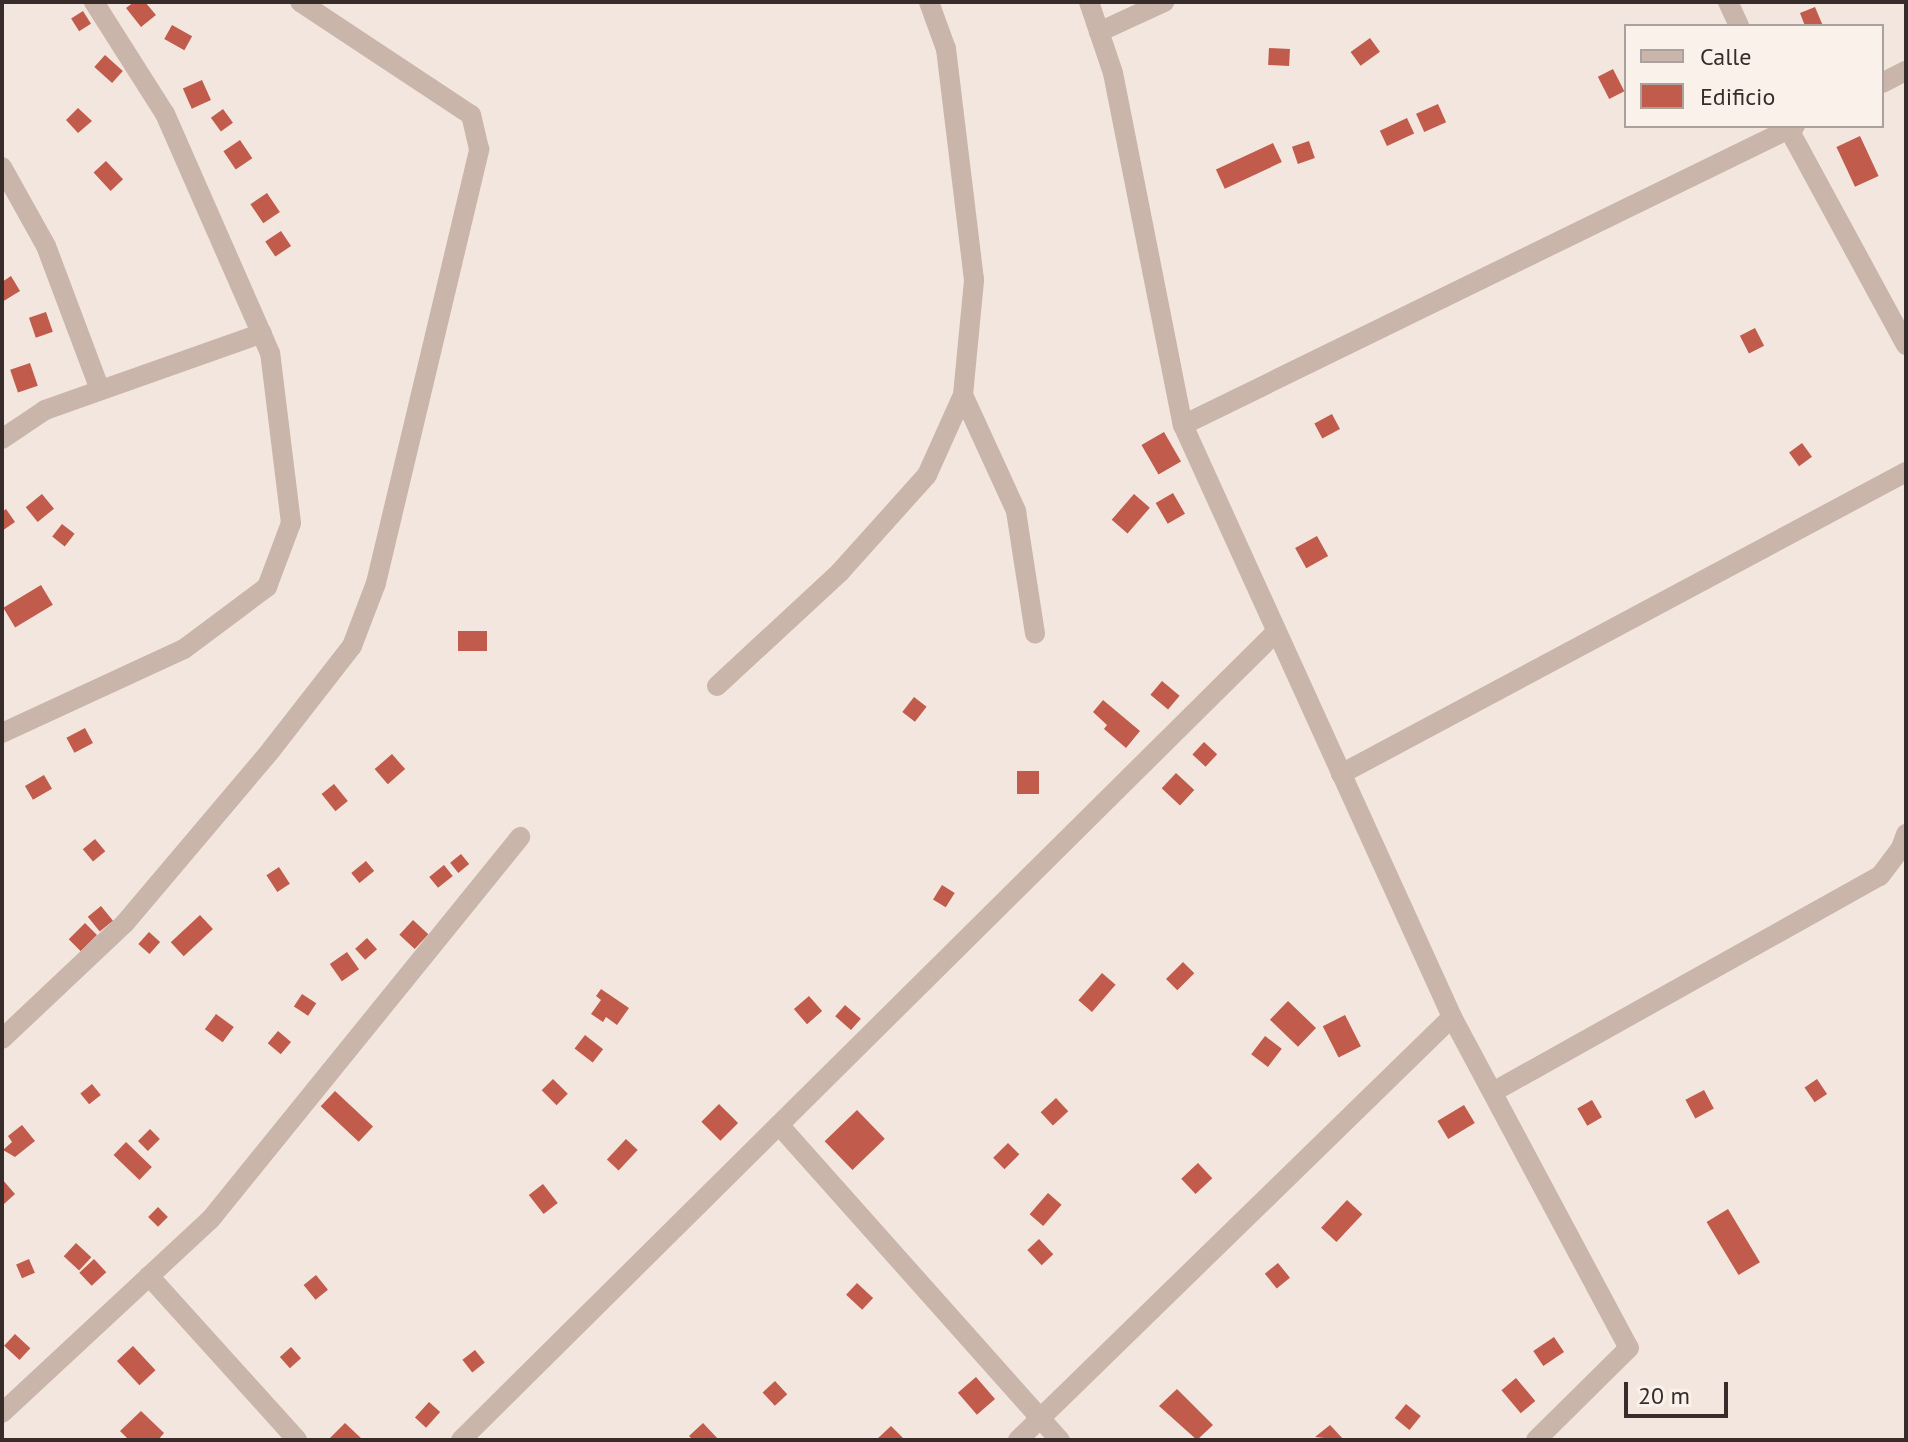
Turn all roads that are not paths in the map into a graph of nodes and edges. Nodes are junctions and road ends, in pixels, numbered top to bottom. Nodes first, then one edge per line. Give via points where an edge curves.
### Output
1 (94, 2) edge
2 (300, 2) edge
3 (929, 2) edge
4 (1089, 2) edge
5 (1164, 2) edge
6 (1728, 2) edge
7 (1738, 24) edge
8 (1099, 32) junction
9 (1906, 71) edge
10 (1884, 82) edge
11 (1788, 128) edge
12 (1791, 128) edge
13 (2, 167) edge
14 (262, 333) junction
15 (1906, 345) edge
16 (100, 390) junction
17 (963, 395) junction
18 (1183, 425) junction
19 (2, 439) edge
20 (1906, 472) edge
21 (1275, 633) junction
22 (1035, 634) dead end
23 (717, 686) dead end
24 (2, 733) edge
25 (1341, 774) junction
26 (1906, 834) edge
27 (520, 837) dead end
28 (1452, 1017) junction
29 (2, 1039) edge
30 (1493, 1092) junction
31 (779, 1125) junction
32 (149, 1276) junction
33 (2, 1413) edge
34 (1039, 1420) junction
35 (297, 1440) edge
36 (461, 1440) edge
37 (1018, 1440) edge
38 (1060, 1440) edge
39 (1536, 1440) edge

1 - 14 street via 165,114
2 - 29 street via 471,115 479,149 376,583 352,646 271,750 125,923
3 - 17 street via 946,49 974,280
4 - 8 street
5 - 8 street
6 - 7 street
8 - 18 street via 1113,73
9 - 10 street
11 - 18 street
12 - 15 street
13 - 16 street via 46,246
14 - 16 street
14 - 24 street via 270,353 291,523 267,587 184,649
16 - 19 street via 45,410
17 - 22 street via 1016,511
17 - 23 street via 927,475 840,572
18 - 21 street
20 - 25 street
21 - 25 street
21 - 31 street
25 - 28 street
26 - 30 street via 1880,876
27 - 32 street via 210,1220
28 - 30 street
28 - 34 street
30 - 39 street via 1629,1348
31 - 34 street
31 - 36 street
32 - 33 street
32 - 35 street
34 - 37 street
34 - 38 street

